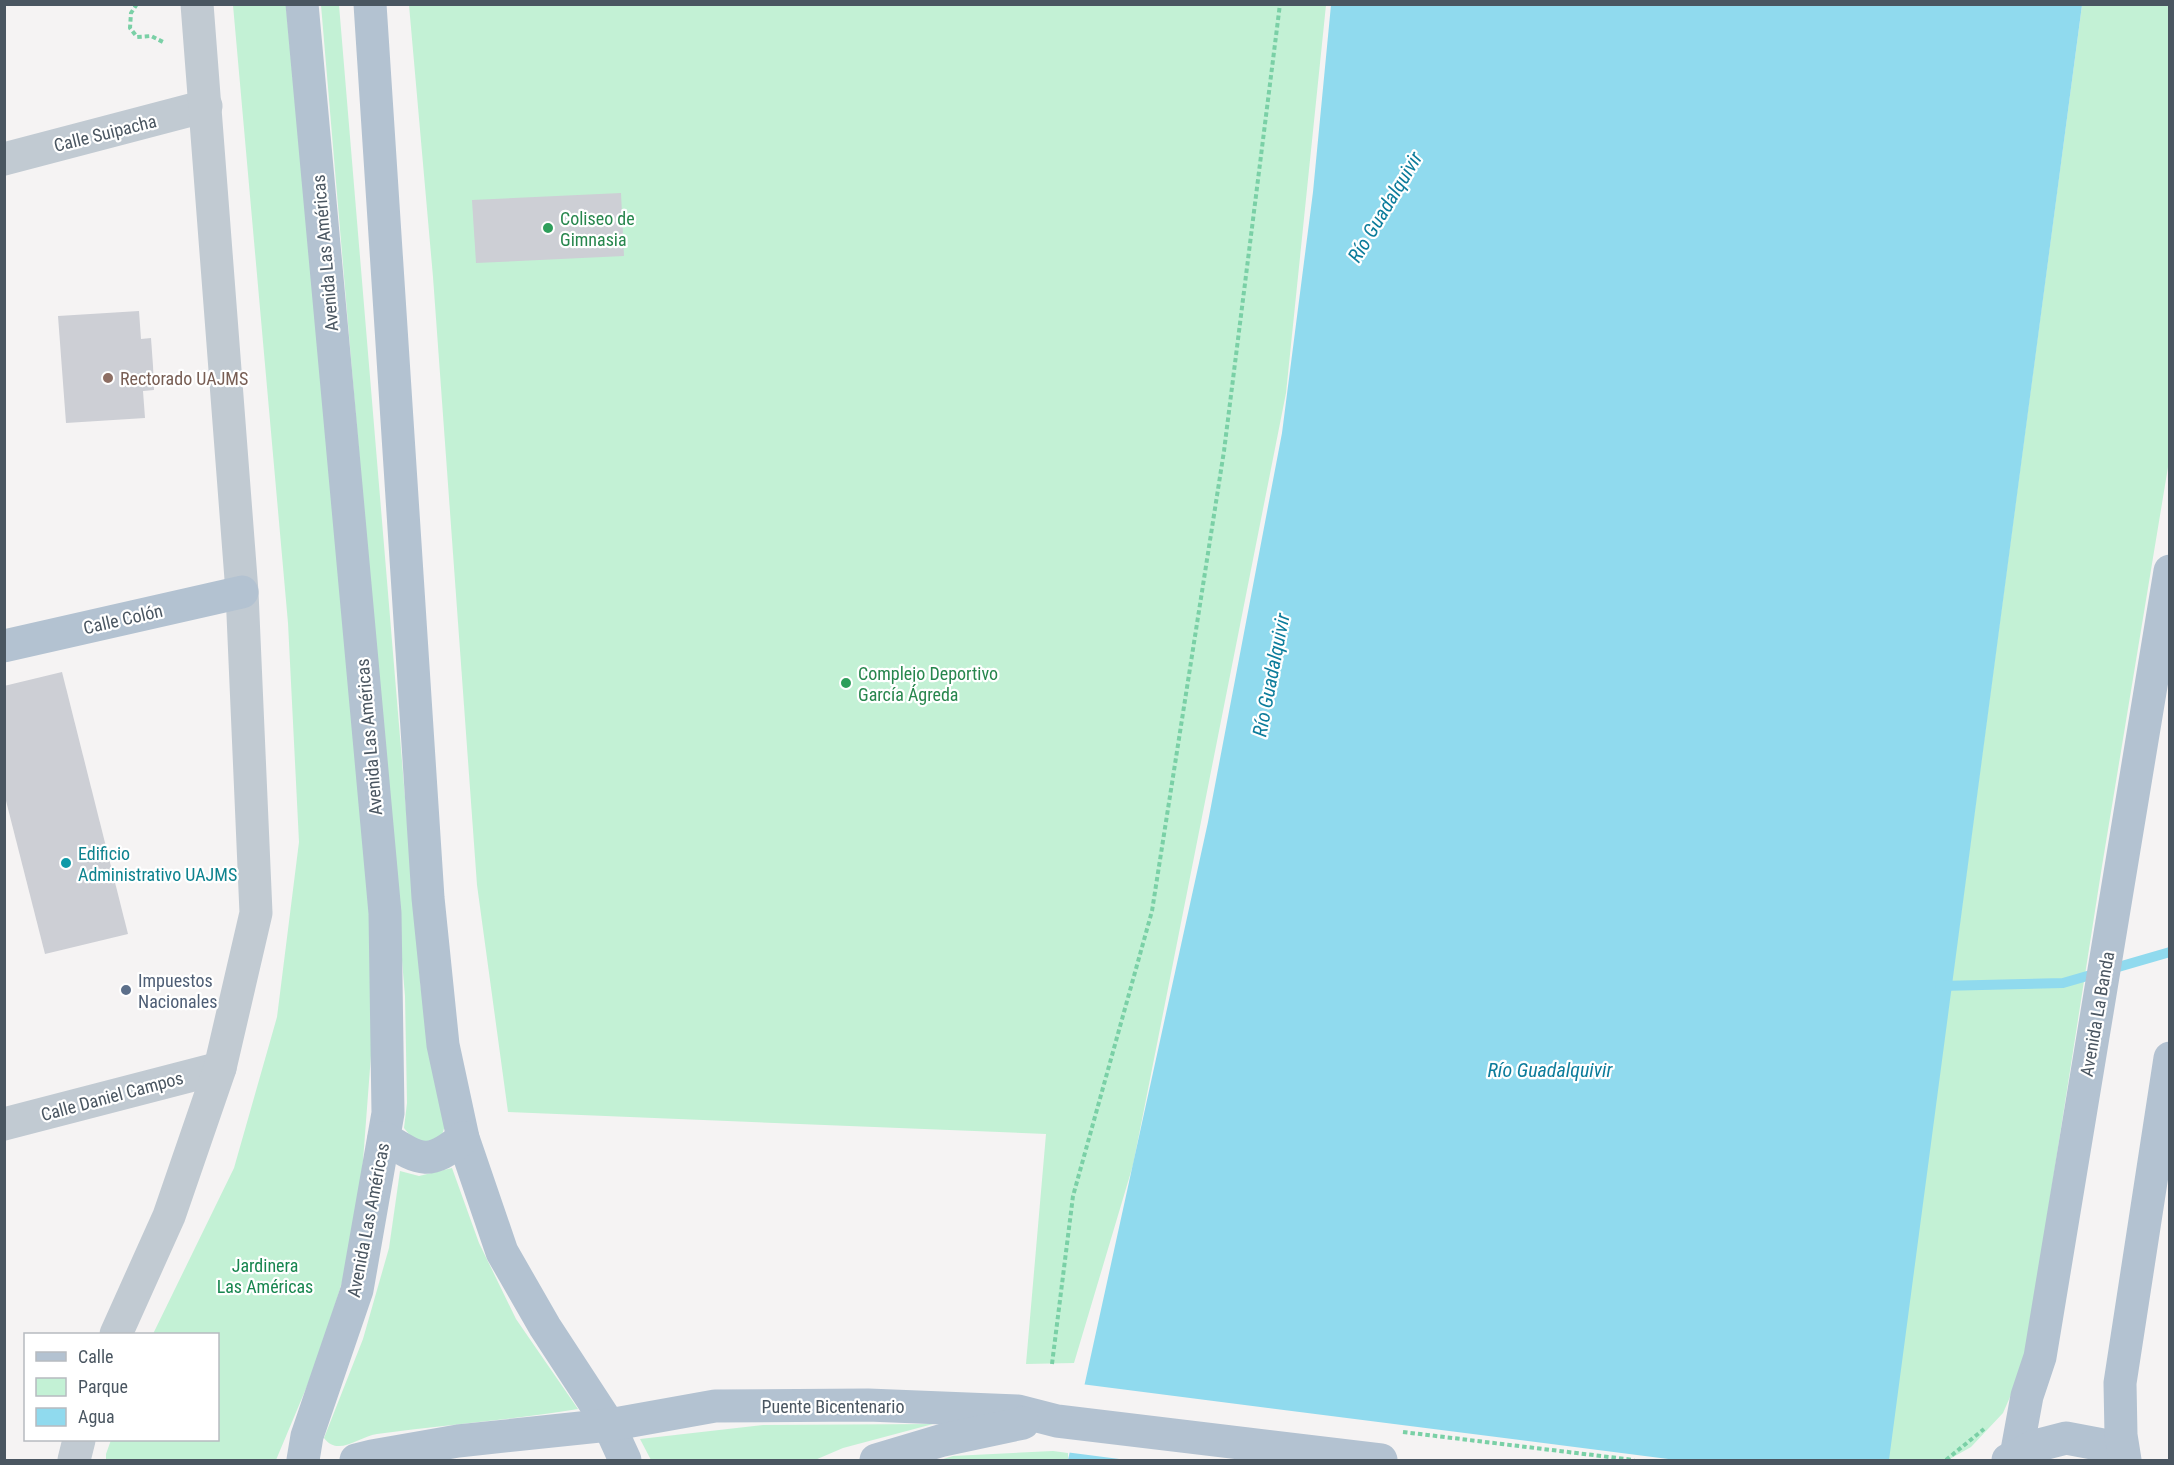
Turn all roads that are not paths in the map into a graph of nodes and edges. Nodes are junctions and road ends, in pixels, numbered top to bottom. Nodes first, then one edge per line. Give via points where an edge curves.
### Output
1 (197, 4) edge
2 (302, 4) edge
3 (370, 4) edge
4 (206, 106) junction
5 (4, 159) edge
6 (2169, 571) edge
7 (242, 592) junction
8 (4, 646) edge
9 (2169, 1058) edge
10 (220, 1068) junction
11 (4, 1124) edge
12 (384, 1138) junction
13 (463, 1138) junction
14 (117, 1333) edge
15 (1057, 1421) junction
16 (609, 1425) junction
17 (79, 1441) edge
18 (2012, 1458) edge
19 (74, 1461) edge
20 (303, 1461) edge
21 (356, 1461) edge
22 (625, 1461) edge
23 (876, 1461) edge
24 (1381, 1461) edge
25 (2118, 1461) edge
26 (2125, 1461) edge

1 - 4 street
2 - 12 main road, Avenida Las Américas via 385,913 388,1113
3 - 13 main road via 428,898 443,1045
4 - 5 street, Calle Suipacha
4 - 7 street
6 - 18 main road, Avenida La Banda via 2040,1357
7 - 8 main road, Calle Colón
7 - 10 street via 256,913
9 - 26 main road via 2120,1383
10 - 11 street, Calle Daniel Campos
10 - 14 street via 169,1216
12 - 13 main road via 425,1159 445,1153
12 - 20 main road, Avenida Las Américas via 357,1290 307,1436
13 - 16 main road via 502,1252
15 - 16 main road, Puente Bicentenario via 1018,1411 868,1405 715,1406
15 - 23 main road, Puente Bicentenario via 1017,1424 943,1440
15 - 24 main road, Puente Bicentenario
16 - 21 main road, Puente Bicentenario via 458,1441
16 - 22 main road
17 - 19 street
18 - 25 main road via 2035,1446 2066,1438 2103,1445

